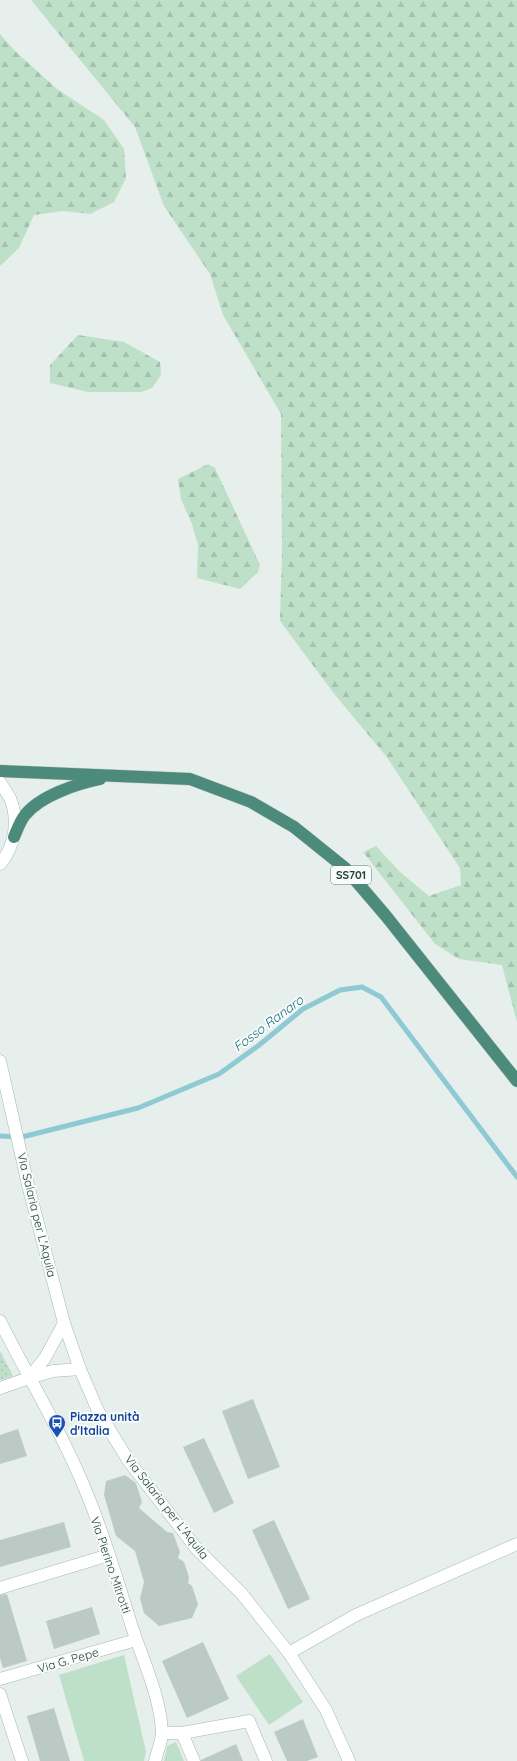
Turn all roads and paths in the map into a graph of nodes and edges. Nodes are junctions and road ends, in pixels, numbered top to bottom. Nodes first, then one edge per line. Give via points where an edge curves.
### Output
1 (0, 771) edge
2 (114, 776) junction
3 (0, 782) edge
4 (14, 837) junction
5 (0, 864) edge
6 (0, 1061) edge
7 (517, 1081) edge
8 (0, 1321) edge
9 (64, 1323) junction
10 (80, 1369) junction
11 (29, 1378) junction
12 (0, 1388) edge
13 (517, 1544) edge
14 (109, 1555) junction
15 (0, 1588) edge
16 (136, 1640) junction
17 (290, 1653) junction
18 (0, 1679) edge
19 (0, 1694) edge
20 (162, 1733) junction
21 (182, 1733) junction
22 (22, 1761) edge
23 (155, 1761) edge
24 (194, 1761) edge
25 (266, 1761) edge
26 (349, 1761) edge

1 - 2 highway, SS701
2 - 4 highway, SS701 via 89,781 39,801 25,816
2 - 7 highway, SS701 via 190,779 251,802 294,827 345,868
3 - 4 street via 10,799 15,818
4 - 5 street
6 - 9 street, Via Salaria per L'Aquila via 28,1185
8 - 11 street, Via Pierino Mitrotti
9 - 10 street, Via Salaria per L'Aquila
9 - 11 street via 45,1358
10 - 11 street via 53,1371
10 - 17 street, Via Salaria per L'Aquila via 98,1411 128,1460 196,1548 242,1594
11 - 12 street
11 - 14 street, Via Pierino Mitrotti via 49,1413 87,1494
13 - 17 street via 356,1615
14 - 15 street
14 - 16 street, Via Pierino Mitrotti
16 - 18 street, Via G. Pepe
16 - 20 street, Via Pierino Mitrotti via 151,1680
17 - 26 street, Via Salaria per L'Aquila via 326,1710
19 - 22 street
20 - 21 street
20 - 23 street, Via Pierino Mitrotti
21 - 24 street
21 - 25 street via 249,1721

